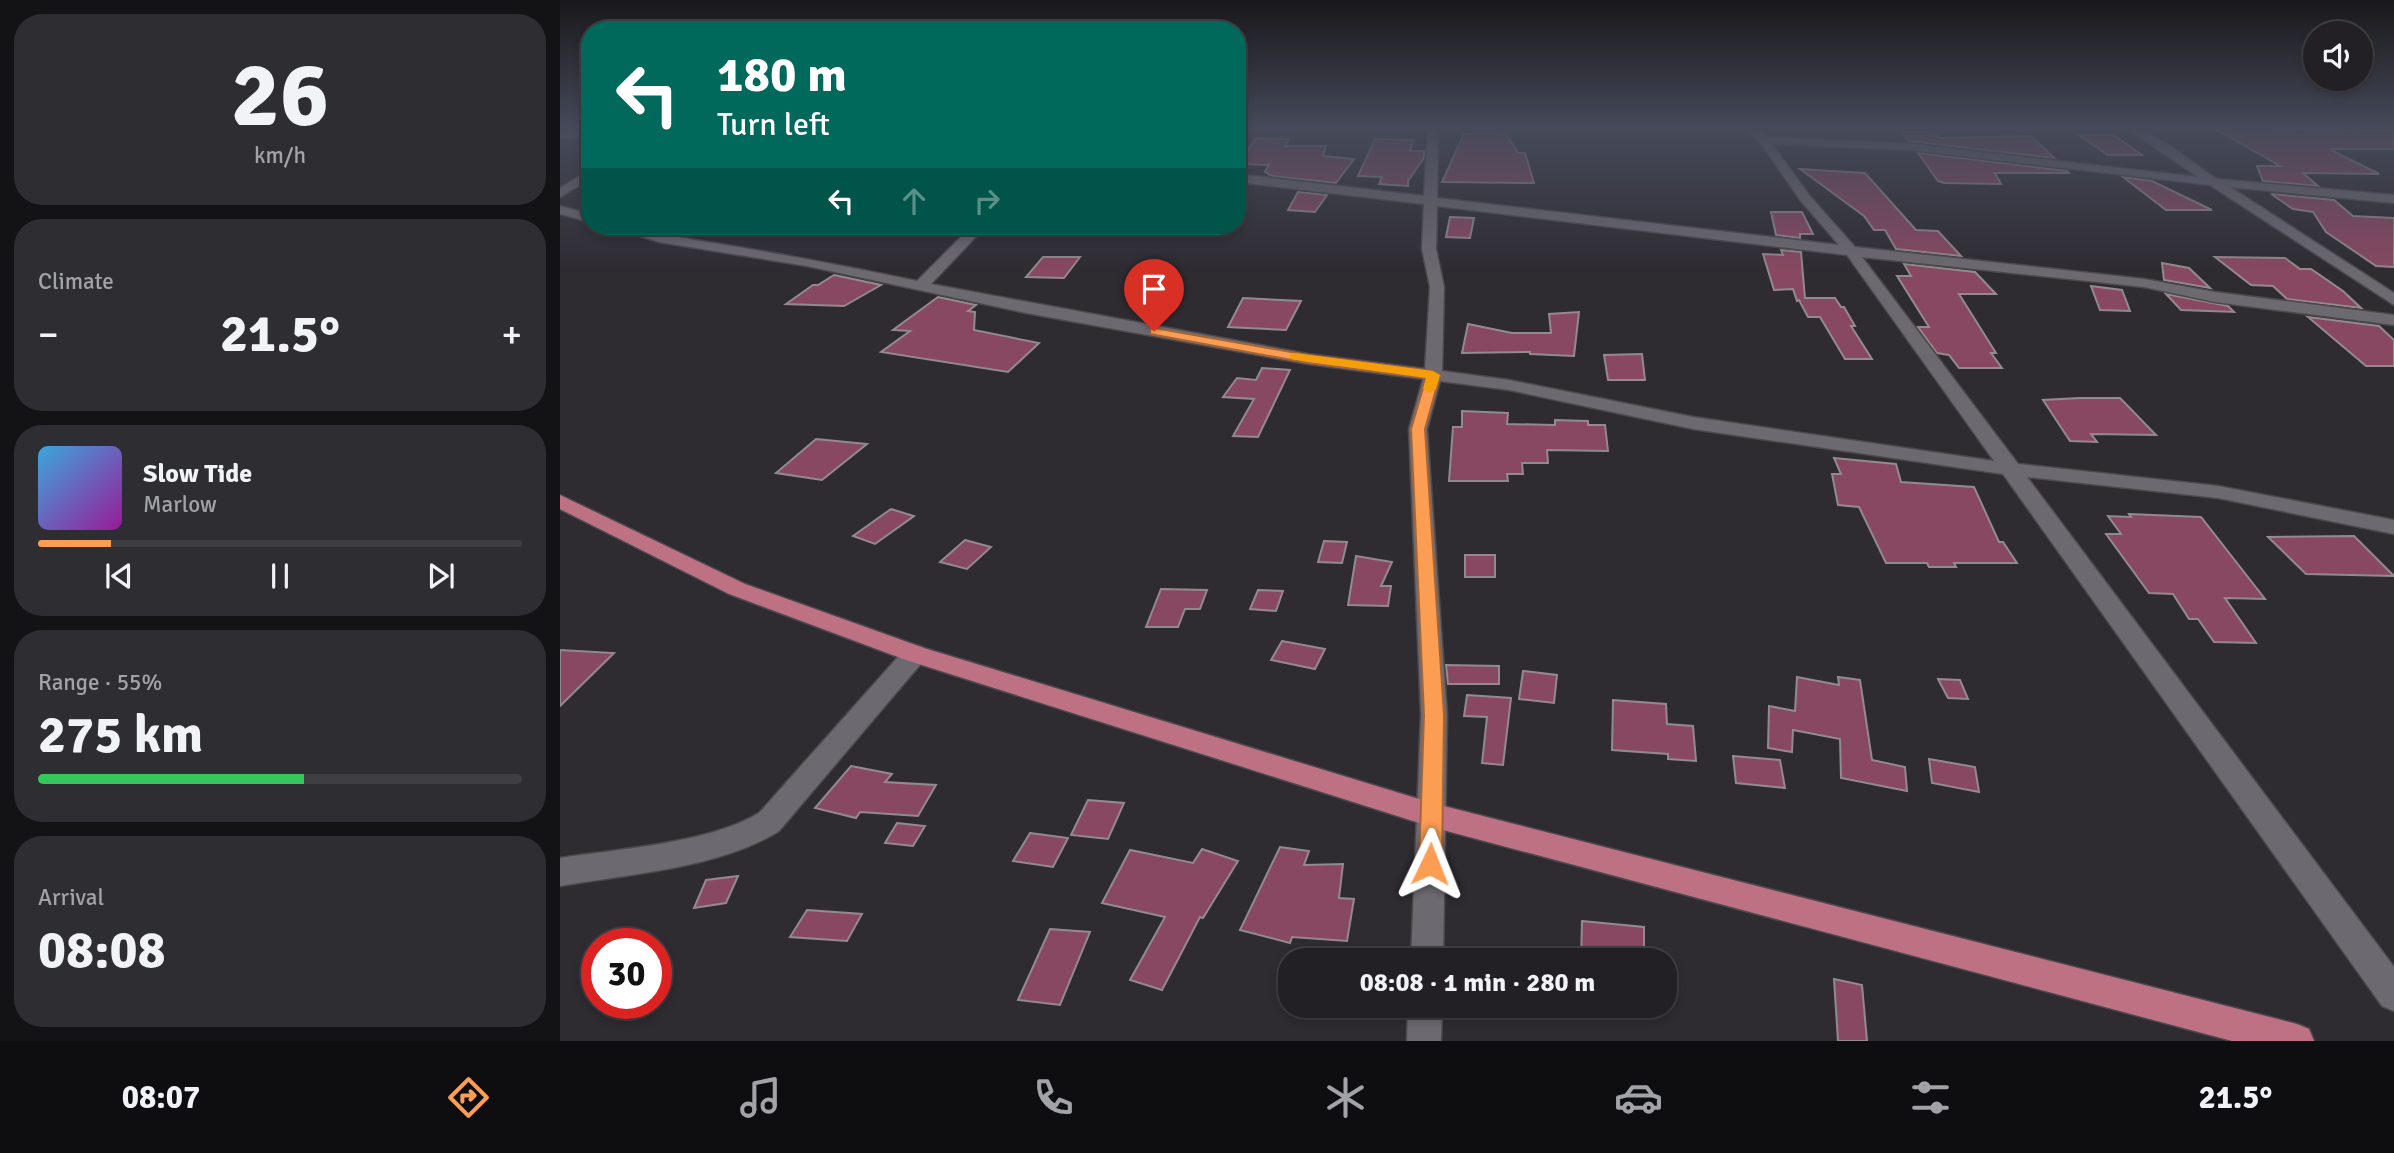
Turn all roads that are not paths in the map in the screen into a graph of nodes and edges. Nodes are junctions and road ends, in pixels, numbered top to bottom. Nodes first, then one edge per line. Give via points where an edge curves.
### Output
1 (1431, 176) edge
2 (1788, 176) edge
3 (2157, 176) edge
4 (2204, 176) edge
5 (581, 179) edge
6 (1246, 179) edge
7 (2213, 182) junction
8 (560, 192) edge
9 (2394, 199) edge
10 (1430, 201) junction
11 (560, 210) edge
12 (581, 216) edge
13 (648, 235) edge
14 (970, 235) edge
15 (1851, 251) junction
16 (920, 286) junction
17 (2394, 300) edge
18 (2394, 320) edge
19 (1433, 375) junction
20 (2008, 469) junction
21 (563, 506) edge
22 (2394, 527) edge
23 (915, 654) junction
24 (1432, 815) junction
25 (560, 872) edge
26 (1427, 948) edge
27 (2394, 994) edge
28 (1425, 1018) edge
29 (1424, 1041) edge
30 (2297, 1041) edge

1 - 10 street
2 - 15 street
3 - 7 street
4 - 7 street
5 - 8 street
6 - 10 street
7 - 9 street
7 - 17 street
10 - 15 street
10 - 19 street via 1429,249 1437,288
11 - 12 street
13 - 16 street
14 - 16 street
15 - 18 street via 2121,280
15 - 20 street
16 - 19 street via 1294,356
19 - 20 street via 1509,385 1693,423
19 - 24 street via 1418,429 1434,715
20 - 22 street via 2218,492
20 - 27 street
21 - 23 main road via 737,589
23 - 24 main road
23 - 25 street via 769,822 745,837
24 - 26 street
24 - 30 main road
28 - 29 street

